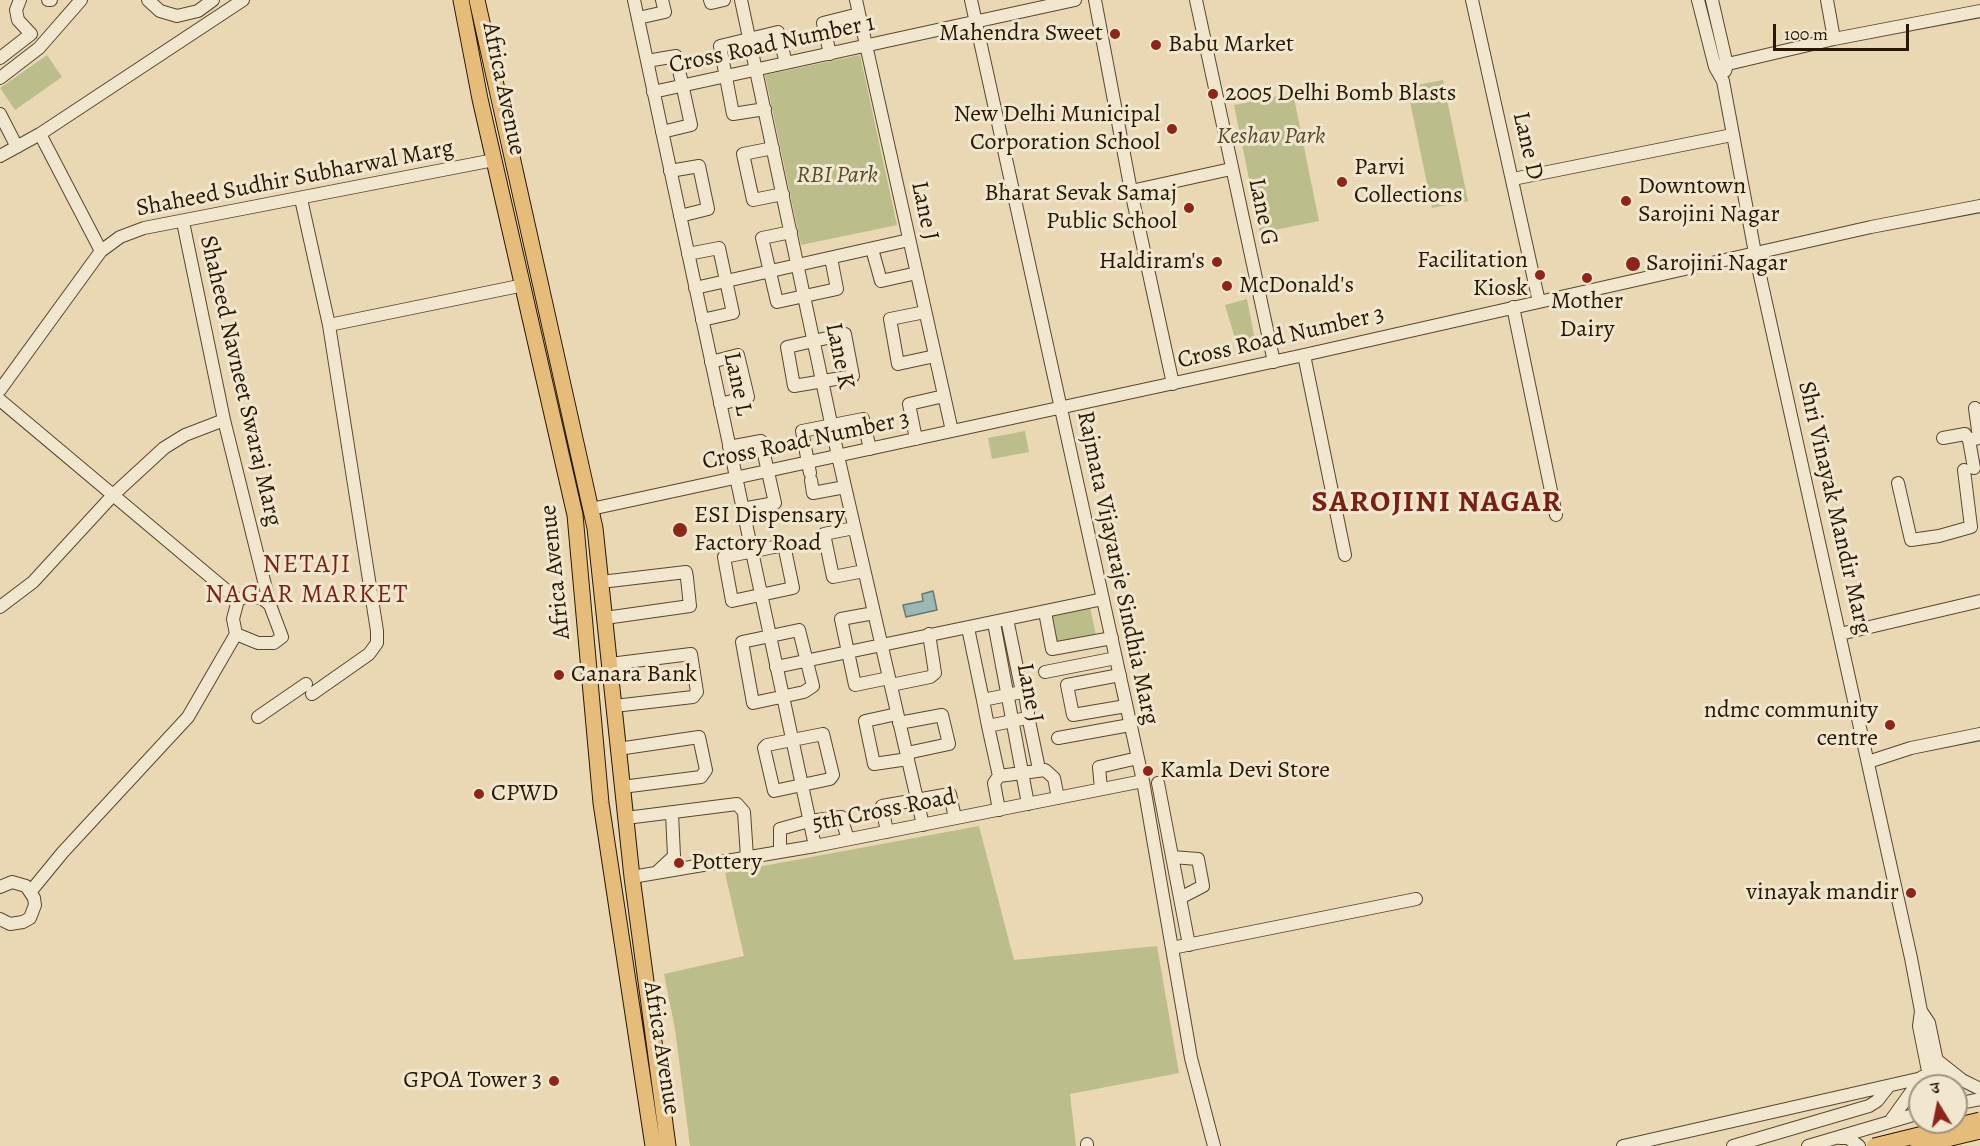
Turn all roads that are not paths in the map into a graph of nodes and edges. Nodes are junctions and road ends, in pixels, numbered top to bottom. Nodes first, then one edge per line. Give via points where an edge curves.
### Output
1 (20, 0) edge
2 (81, 0) edge
3 (148, 0) edge
4 (213, 0) edge
5 (243, 0) edge
6 (461, 0) edge
7 (477, 0) edge
8 (634, 0) edge
9 (663, 0) edge
10 (710, 0) edge
11 (724, 0) edge
12 (741, 0) edge
13 (856, 0) edge
14 (971, 0) edge
15 (1075, 0) edge
16 (1095, 0) edge
17 (1196, 0) edge
18 (1472, 0) edge
19 (1698, 0) edge
20 (1712, 0) edge
21 (1827, 0) edge
22 (1980, 10) edge
23 (859, 14) junction
24 (638, 18) junction
25 (976, 22) junction
26 (749, 38) junction
27 (1834, 39) junction
28 (867, 46) junction
29 (830, 54) junction
30 (0, 58) edge
31 (647, 61) junction
32 (786, 63) junction
33 (1721, 66) junction
34 (757, 69) junction
35 (726, 76) junction
36 (0, 78) edge
37 (683, 85) junction
38 (653, 92) junction
39 (765, 109) junction
40 (0, 114) edge
41 (662, 132) junction
42 (40, 134) junction
43 (1732, 135) junction
44 (17, 147) junction
45 (773, 148) junction
46 (0, 156) edge
47 (494, 160) junction
48 (1231, 169) junction
49 (670, 171) junction
50 (1513, 179) junction
51 (1131, 191) junction
52 (783, 194) junction
53 (301, 199) junction
54 (1980, 206) edge
55 (680, 216) junction
56 (183, 222) junction
57 (791, 232) junction
58 (909, 240) junction
59 (872, 249) junction
60 (101, 251) junction
61 (688, 254) junction
62 (1755, 254) junction
63 (831, 258) junction
64 (799, 266) junction
65 (770, 272) junction
66 (916, 273) junction
67 (726, 281) junction
68 (524, 285) junction
69 (695, 288) junction
70 (805, 297) junction
71 (1539, 302) junction
72 (1513, 307) junction
73 (925, 312) junction
74 (702, 320) junction
75 (329, 325) junction
76 (814, 339) junction
77 (935, 356) junction
78 (1304, 356) junction
79 (711, 362) junction
80 (1274, 362) junction
81 (822, 381) junction
82 (1173, 384) junction
83 (0, 390) edge
84 (944, 396) junction
85 (0, 400) edge
86 (720, 404) junction
87 (1061, 408) junction
88 (1975, 408) dead end
89 (224, 420) junction
90 (831, 425) junction
91 (952, 431) junction
92 (1943, 438) dead end
93 (916, 439) junction
94 (1976, 439) edge
95 (729, 447) junction
96 (870, 449) junction
97 (838, 456) junction
98 (767, 471) junction
99 (810, 472) junction
100 (735, 478) junction
101 (1899, 483) dead end
102 (845, 487) junction
103 (114, 494) junction
104 (591, 509) junction
105 (742, 509) junction
106 (1556, 514) dead end
107 (854, 528) junction
108 (751, 552) junction
109 (1345, 555) dead end
110 (864, 571) junction
111 (601, 582) junction
112 (761, 595) junction
113 (1103, 599) junction
114 (238, 600) junction
115 (1980, 601) edge
116 (270, 605) junction
117 (0, 607) edge
118 (1045, 612) junction
119 (874, 613) junction
120 (605, 618) junction
121 (1007, 620) junction
122 (994, 622) junction
123 (968, 628) junction
124 (236, 634) junction
125 (929, 634) junction
126 (1840, 634) junction
127 (770, 636) junction
128 (1112, 638) junction
129 (881, 644) junction
130 (848, 651) junction
131 (1116, 658) junction
132 (807, 660) junction
133 (610, 664) junction
134 (776, 667) junction
135 (1045, 672) dead end
136 (1120, 675) junction
137 (890, 682) junction
138 (1022, 692) junction
139 (783, 696) junction
140 (1008, 696) junction
141 (983, 700) junction
142 (614, 706) junction
143 (1126, 706) junction
144 (1028, 716) junction
145 (258, 717) dead end
146 (898, 719) junction
147 (1013, 721) junction
148 (1130, 724) junction
149 (988, 726) junction
150 (1980, 734) edge
151 (1058, 738) dead end
152 (792, 740) junction
153 (618, 749) junction
154 (907, 756) junction
155 (1138, 758) junction
156 (1868, 762) junction
157 (1038, 769) junction
158 (1022, 772) junction
159 (999, 776) junction
160 (1143, 781) junction
161 (1158, 783) dead end
162 (802, 786) junction
163 (622, 787) junction
164 (1101, 789) junction
165 (1058, 798) junction
166 (917, 799) junction
167 (1028, 804) junction
168 (999, 810) junction
169 (672, 813) junction
170 (626, 818) junction
171 (955, 818) junction
172 (810, 821) junction
173 (923, 825) junction
174 (887, 832) junction
175 (848, 839) junction
176 (815, 846) junction
177 (780, 852) junction
178 (747, 857) junction
179 (1172, 857) junction
180 (657, 873) junction
181 (632, 877) junction
182 (0, 887) edge
183 (31, 891) junction
184 (1180, 898) junction
185 (1416, 899) dead end
186 (1, 922) edge
187 (1189, 945) junction
188 (1172, 948) junction
189 (1921, 1011) junction
190 (1938, 1061) junction
191 (1925, 1074) edge
192 (1940, 1074) edge
193 (1908, 1082) edge
194 (1888, 1087) junction
195 (1979, 1090) edge
196 (1908, 1100) edge
197 (1908, 1116) edge
198 (1892, 1120) junction
199 (1980, 1120) edge
200 (1980, 1131) edge
201 (1839, 1138) junction
202 (653, 1146) edge
203 (668, 1146) edge
204 (1214, 1146) edge
205 (1623, 1146) edge
206 (1733, 1146) edge
207 (1808, 1146) edge
208 (1859, 1146) edge
209 (1874, 1146) edge
210 (1918, 1146) edge

1 - 30 street via 15,10 18,20 31,34
2 - 36 street via 39,48
3 - 4 street via 159,10 177,16 198,11
5 - 42 street
6 - 47 main road, Africa Avenue
7 - 104 main road, Africa Avenue
8 - 24 street, Lane L
9 - 24 street via 665,12
10 - 11 street
12 - 26 street, Lane K
13 - 23 street, Lane J
14 - 25 street, Rajmata Vijayaraje Sindhia Marg
15 - 25 street, Cross Road Number 1
16 - 51 street
17 - 48 street, Lane G
18 - 50 street, Lane D
19 - 33 street
20 - 33 street
21 - 27 street
22 - 27 street
23 - 28 street, Lane J
23 - 29 street via 823,22
24 - 31 street, Lane L
25 - 28 street, Cross Road Number 1
25 - 87 street, Rajmata Vijayaraje Sindhia Marg
26 - 32 street via 778,32
26 - 34 street, Lane K
26 - 35 street via 720,46
27 - 33 street
28 - 29 street, Cross Road Number 1
28 - 58 street, Lane J
29 - 32 street, Cross Road Number 1
31 - 37 street via 676,56
31 - 38 street, Lane L
32 - 34 street, Cross Road Number 1
33 - 43 street, Shri Vinayak Mandir Marg
34 - 35 street, Cross Road Number 1
34 - 39 street, Lane K
35 - 37 street, Cross Road Number 1
35 - 39 street via 733,114
37 - 38 street, Cross Road Number 1
37 - 41 street via 691,125
38 - 41 street, Lane L
39 - 45 street, Lane K
40 - 44 street
41 - 49 street, Lane L
42 - 44 street
42 - 60 street
43 - 50 street
43 - 62 street, Shri Vinayak Mandir Marg
44 - 46 street
45 - 52 street, Lane K
45 - 52 street via 744,154 753,200
47 - 53 street, Shaheed Sudhir Subharwal Marg
47 - 68 main road, Africa Avenue
48 - 51 street
48 - 80 street, Lane G
49 - 55 street, Lane L
49 - 55 street via 699,166 708,209
50 - 71 street, Lane D
51 - 82 street
52 - 57 street, Lane K
53 - 56 street, Shaheed Sudhir Subharwal Marg
53 - 75 street
54 - 62 street, Cross Road Number 3
55 - 61 street, Lane L
56 - 60 street, Shaheed Sudhir Subharwal Marg via 140,229
56 - 89 street, Shaheed Navneet Swaraj Marg
57 - 64 street, Lane K
57 - 65 street via 762,238
58 - 59 street
58 - 66 street, Lane J
59 - 63 street
59 - 66 street via 881,281
60 - 83 street, Shaheed Sudhir Subharwal Marg
61 - 67 street via 719,248
61 - 69 street, Lane L
62 - 71 street, Cross Road Number 3
62 - 126 street, Shri Vinayak Mandir Marg
63 - 64 street
63 - 70 street via 837,288
64 - 65 street
64 - 70 street, Lane K
65 - 67 street
65 - 70 street via 777,302
66 - 73 street, Lane J
67 - 69 street
67 - 74 street via 733,313
68 - 75 street
68 - 202 main road, Africa Avenue via 575,515 602,803
69 - 74 street, Lane L
70 - 76 street, Lane K
71 - 72 street, Cross Road Number 3
72 - 78 street, Cross Road Number 3
72 - 106 street
73 - 77 street, Lane J
73 - 77 street via 890,319 898,364
74 - 79 street, Lane L
75 - 145 street via 376,644 369,654
76 - 81 street, Lane K
76 - 81 street via 787,347 794,386
76 - 81 street via 846,334 853,376
77 - 84 street, Lane J
78 - 80 street, Cross Road Number 3
78 - 109 street
79 - 86 street, Lane L
79 - 86 street via 738,355 748,397
80 - 82 street, Cross Road Number 3
81 - 90 street, Lane K
82 - 87 street, Cross Road Number 3
84 - 91 street, Lane J
84 - 93 street via 909,404
85 - 103 street
86 - 95 street, Lane L
87 - 91 street, Cross Road Number 3
87 - 113 street, Rajmata Vijayaraje Sindhia Marg
88 - 94 street
89 - 103 street via 175,440
89 - 116 street, Shaheed Navneet Swaraj Marg
90 - 96 street via 863,419
90 - 97 street, Lane K
90 - 99 street via 802,431
91 - 93 street, Cross Road Number 3
92 - 94 street via 1967,434
93 - 96 street, Cross Road Number 3
94 - 101 street via 1969,469 1971,527 1911,540
95 - 98 street via 761,441
95 - 100 street, Lane L
96 - 97 street, Cross Road Number 3
97 - 99 street, Cross Road Number 3
97 - 102 street, Lane K
98 - 99 street, Cross Road Number 3
98 - 100 street, Cross Road Number 3
98 - 105 street via 775,502
99 - 102 street via 813,493
100 - 104 street, Cross Road Number 3
100 - 105 street, Lane L
102 - 107 street, Lane K
103 - 114 street
103 - 117 street via 33,582
104 - 111 main road, Africa Avenue
105 - 108 street, Lane L
107 - 110 street, Lane K
107 - 110 street via 824,534 832,577
108 - 112 street, Lane L
108 - 112 street via 724,557 732,601
108 - 112 street via 784,545 793,588
110 - 119 street, Lane K
111 - 120 main road, Africa Avenue
111 - 120 street via 686,572 687,578 690,606
112 - 127 street, Lane L
113 - 118 street
113 - 128 street, Rajmata Vijayaraje Sindhia Marg
114 - 116 street via 250,595
114 - 124 street via 233,619
115 - 126 street
116 - 124 street, Shaheed Navneet Swaraj Marg via 282,632 280,641 258,644
118 - 121 street
118 - 128 street via 1052,649
119 - 129 street, Lane K
119 - 130 street via 841,619
120 - 133 main road, Africa Avenue
121 - 122 street
121 - 138 street
122 - 123 street
122 - 140 street, Lane J
123 - 125 street
123 - 141 street
124 - 183 street via 188,717
125 - 129 street
125 - 137 street via 935,674
126 - 156 street, Shri Vinayak Mandir Marg
127 - 132 street via 799,630
127 - 134 street, Lane L
127 - 139 street via 742,642 751,700 756,703
128 - 131 street, Rajmata Vijayaraje Sindhia Marg
129 - 130 street
129 - 137 street, Lane K
130 - 132 street
130 - 137 street via 855,685
131 - 135 street
131 - 136 street, Rajmata Vijayaraje Sindhia Marg
132 - 134 street
132 - 139 street via 813,686
133 - 142 main road, Africa Avenue
133 - 142 street via 691,654 697,692 693,697
134 - 139 street, Lane L
136 - 143 street, Rajmata Vijayaraje Sindhia Marg
136 - 143 street via 1067,685 1073,715
137 - 146 street, Lane K
138 - 140 street
138 - 144 street
139 - 152 street, Lane L
140 - 141 street
140 - 147 street, Lane J
141 - 149 street
142 - 153 main road, Africa Avenue
143 - 148 street, Rajmata Vijayaraje Sindhia Marg
144 - 147 street
144 - 157 street
146 - 154 street, Lane K
146 - 154 street via 865,721 874,764
146 - 154 street via 942,715 949,744
147 - 149 street
147 - 158 street, Lane J
148 - 151 street
148 - 155 street, Rajmata Vijayaraje Sindhia Marg
149 - 159 street
150 - 156 street via 1911,748
152 - 162 street, Lane L
152 - 162 street via 764,748 770,778 774,791
152 - 162 street via 823,734 833,770 830,778
153 - 163 main road, Africa Avenue
153 - 163 street via 699,737 706,770 701,777
154 - 166 street, Lane K
155 - 160 street, Rajmata Vijayaraje Sindhia Marg
155 - 164 street via 1099,767
156 - 189 street, Shri Vinayak Mandir Marg
157 - 158 street
157 - 165 street via 1052,774
158 - 159 street
158 - 167 street, Lane J
159 - 168 street via 994,783
160 - 164 street, 5th Cross Road
160 - 188 street, Rajmata Vijayaraje Sindhia Marg
161 - 179 street
162 - 172 street, Lane L
163 - 170 main road, Africa Avenue
164 - 165 street, 5th Cross Road
165 - 167 street, 5th Cross Road
166 - 171 street via 950,794
166 - 173 street, Lane K
166 - 174 street via 882,806
167 - 168 street, 5th Cross Road
168 - 171 street, 5th Cross Road
169 - 170 street
169 - 178 street via 742,806
169 - 180 street via 674,856
170 - 181 main road, Africa Avenue
171 - 173 street, 5th Cross Road
172 - 175 street via 841,817
172 - 176 street, Lane L
172 - 177 street via 780,829
173 - 174 street, 5th Cross Road
174 - 175 street, 5th Cross Road
175 - 176 street, 5th Cross Road
176 - 177 street, 5th Cross Road
177 - 178 street, 5th Cross Road
178 - 180 street, 5th Cross Road
179 - 184 street
179 - 184 street via 1198,859 1202,877 1203,886
180 - 181 street, 5th Cross Road
181 - 203 main road, Africa Avenue
182 - 183 street via 12,882
183 - 186 street via 35,905 30,918 17,924
184 - 187 street
185 - 187 street
187 - 188 street
188 - 204 street, Rajmata Vijayaraje Sindhia Marg via 1191,1058
189 - 190 street via 1929,1023
189 - 191 street, Shri Vinayak Mandir Marg via 1919,1026
190 - 192 street
190 - 195 street
193 - 194 street
194 - 205 street
194 - 206 street via 1869,1106
196 - 198 street
197 - 198 street
198 - 201 street
199 - 209 main road, bridge
200 - 210 main road, bridge
201 - 207 street
201 - 208 street via 1848,1138

